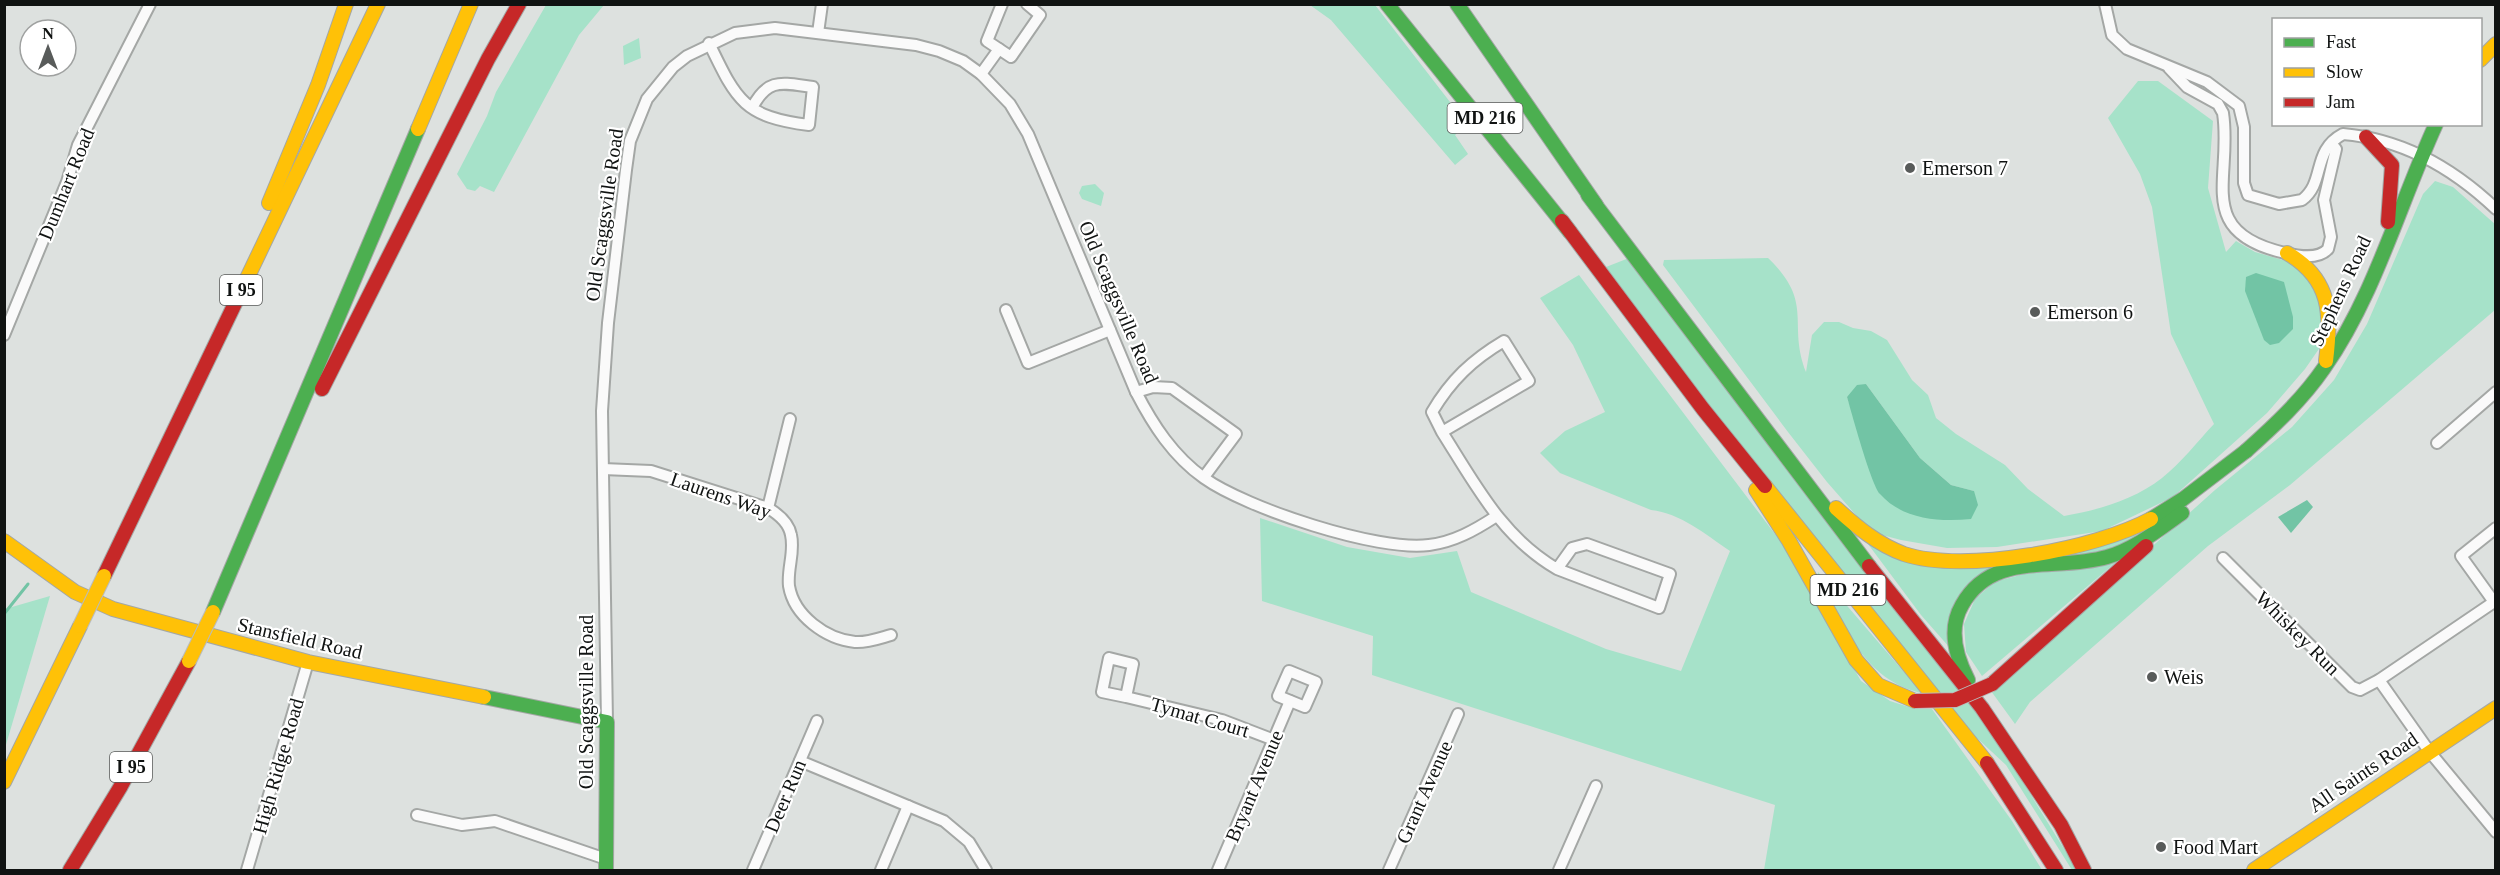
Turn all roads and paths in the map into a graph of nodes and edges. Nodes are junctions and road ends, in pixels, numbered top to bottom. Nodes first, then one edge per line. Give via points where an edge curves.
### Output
1 (150, 4) edge
2 (346, 4) edge
3 (378, 4) edge
4 (471, 4) edge
5 (519, 4) edge
6 (822, 4) edge
7 (1002, 4) edge
8 (1027, 4) edge
9 (1387, 4) edge
10 (1400, 4) edge
11 (1446, 4) edge
12 (1457, 4) edge
13 (2105, 4) edge
14 (818, 33) junction
15 (709, 43) junction
16 (2496, 44) edge
17 (999, 49) junction
18 (2482, 59) edge
19 (2167, 66) junction
20 (981, 74) junction
21 (752, 108) junction
22 (2435, 126) edge
23 (2366, 137) junction
24 (2332, 144) junction
25 (2422, 154) junction
26 (1596, 205) junction
27 (2496, 209) edge
28 (1570, 232) junction
29 (2386, 239) junction
30 (2287, 253) junction
31 (1006, 310) dead end
32 (1110, 330) junction
33 (4, 335) edge
34 (2324, 368) junction
35 (1730, 384) junction
36 (2496, 392) edge
37 (1136, 393) junction
38 (189, 397) junction
39 (1703, 409) junction
40 (790, 419) dead end
41 (1442, 432) junction
42 (2437, 443) dead end
43 (2246, 451) junction
44 (603, 470) junction
45 (1204, 477) junction
46 (264, 497) junction
47 (768, 508) junction
48 (2183, 512) junction
49 (1496, 517) junction
50 (2496, 528) edge
51 (4, 541) edge
52 (2223, 558) dead end
53 (1557, 569) junction
54 (891, 635) dead end
55 (308, 662) junction
56 (2379, 680) junction
57 (1126, 698) dead end
58 (1290, 701) dead end
59 (1982, 708) junction
60 (2496, 708) edge
61 (1458, 714) dead end
62 (817, 721) dead end
63 (607, 722) junction
64 (1274, 740) junction
65 (2429, 751) junction
66 (800, 761) junction
67 (4, 782) edge
68 (1596, 786) dead end
69 (908, 806) junction
70 (417, 815) dead end
71 (2496, 832) edge
72 (606, 865) edge
73 (70, 870) edge
74 (247, 870) edge
75 (753, 870) edge
76 (881, 870) edge
77 (986, 870) edge
78 (1218, 870) edge
79 (1389, 870) edge
80 (1559, 870) edge
81 (2056, 870) edge
82 (2084, 870) edge
83 (2254, 870) edge

1 - 33 street, Dumhart Road via 78,145 67,182
2 - 38 main road via 318,85
3 - 38 main road, I 95
4 - 46 main road, I 95
5 - 46 main road
6 - 14 street
7 - 17 street via 987,41
8 - 17 street via 1040,15 1011,57
9 - 28 main road
10 - 28 main road, MD 216
11 - 26 main road, MD 216
12 - 26 main road
13 - 19 street via 2112,35 2119,43
14 - 15 street, Old Scaggsville Road via 760,28
14 - 20 street, Old Scaggsville Road via 939,51
15 - 21 street via 730,87
15 - 44 street, Old Scaggsville Road via 673,67 660,81 638,117 630,141 603,378
16 - 18 main road
17 - 20 street
19 - 24 street via 2207,82 2239,106 2244,127 2244,189 2251,197 2279,204 2302,200 2315,181 2325,148
19 - 30 street via 2187,87 2218,105 2223,113 2221,188 2235,230 2254,244
20 - 32 street, Old Scaggsville Road via 1010,104 1028,134
21 - 21 street via 782,121 809,124 813,87 775,84 765,88
22 - 25 main road, Stephens Road
23 - 24 street via 2343,134
23 - 25 street
23 - 29 main road via 2392,165
24 - 30 street via 2336,149 2324,200 2330,247 2320,255
25 - 27 street via 2460,178
25 - 29 main road, Stephens Road
26 - 35 main road, MD 216
28 - 39 main road, MD 216
29 - 34 main road, Stephens Road via 2356,312
30 - 34 main road via 2311,271 2328,298 2330,328
31 - 32 street via 1028,363
32 - 37 street, Old Scaggsville Road
34 - 43 main road, Stephens Road via 2289,412
35 - 43 main road via 1852,525 1882,545 1918,559 1988,560 2113,536 2167,510
35 - 59 main road, MD 216
36 - 42 street
37 - 45 street, Old Scaggsville Road via 1165,440
37 - 45 street via 1153,387 1172,388 1236,434
38 - 67 main road, I 95, bridge
39 - 48 main road, bridge via 1789,540 1856,660 1878,685 1915,701 1963,699 1992,684
39 - 81 main road, MD 216 via 1994,771
40 - 47 street
41 - 41 street via 1529,381 1504,341 1481,355 1446,389 1432,412
41 - 49 street
43 - 48 main road
44 - 47 street, Laurens Way via 651,471
44 - 63 street, Old Scaggsville Road
45 - 49 street, Old Scaggsville Road via 1264,509 1395,545 1444,542
46 - 73 main road, I 95, bridge via 189,661
47 - 54 street, Laurens Way via 778,514 791,534 789,586 806,618 828,633 856,642
48 - 59 main road via 2120,553 2014,567 1970,590 1953,636 1960,664
49 - 53 street via 1524,547
50 - 56 street, Whiskey Run via 2461,556 2494,602
51 - 55 main road, Stansfield Road via 57,580 113,609
52 - 56 street, Whiskey Run via 2352,687 2360,690
53 - 53 street via 1572,548 1587,544 1670,574 1659,608
55 - 63 main road, Stansfield Road
55 - 74 street, High Ridge Road
56 - 65 street
57 - 64 street, Tymat Court via 1222,720
58 - 64 street, Bryant Avenue
59 - 82 main road, MD 216 via 2061,825
60 - 65 main road, All Saints Road
61 - 79 street, Grant Avenue
62 - 66 street, Deer Run
63 - 72 main road, Old Scaggsville Road
64 - 78 street, Bryant Avenue
65 - 71 street
65 - 83 main road, All Saints Road
66 - 69 street
66 - 75 street, Deer Run
68 - 80 street
69 - 76 street
69 - 77 street via 958,830
70 - 72 street via 462,825 495,821

